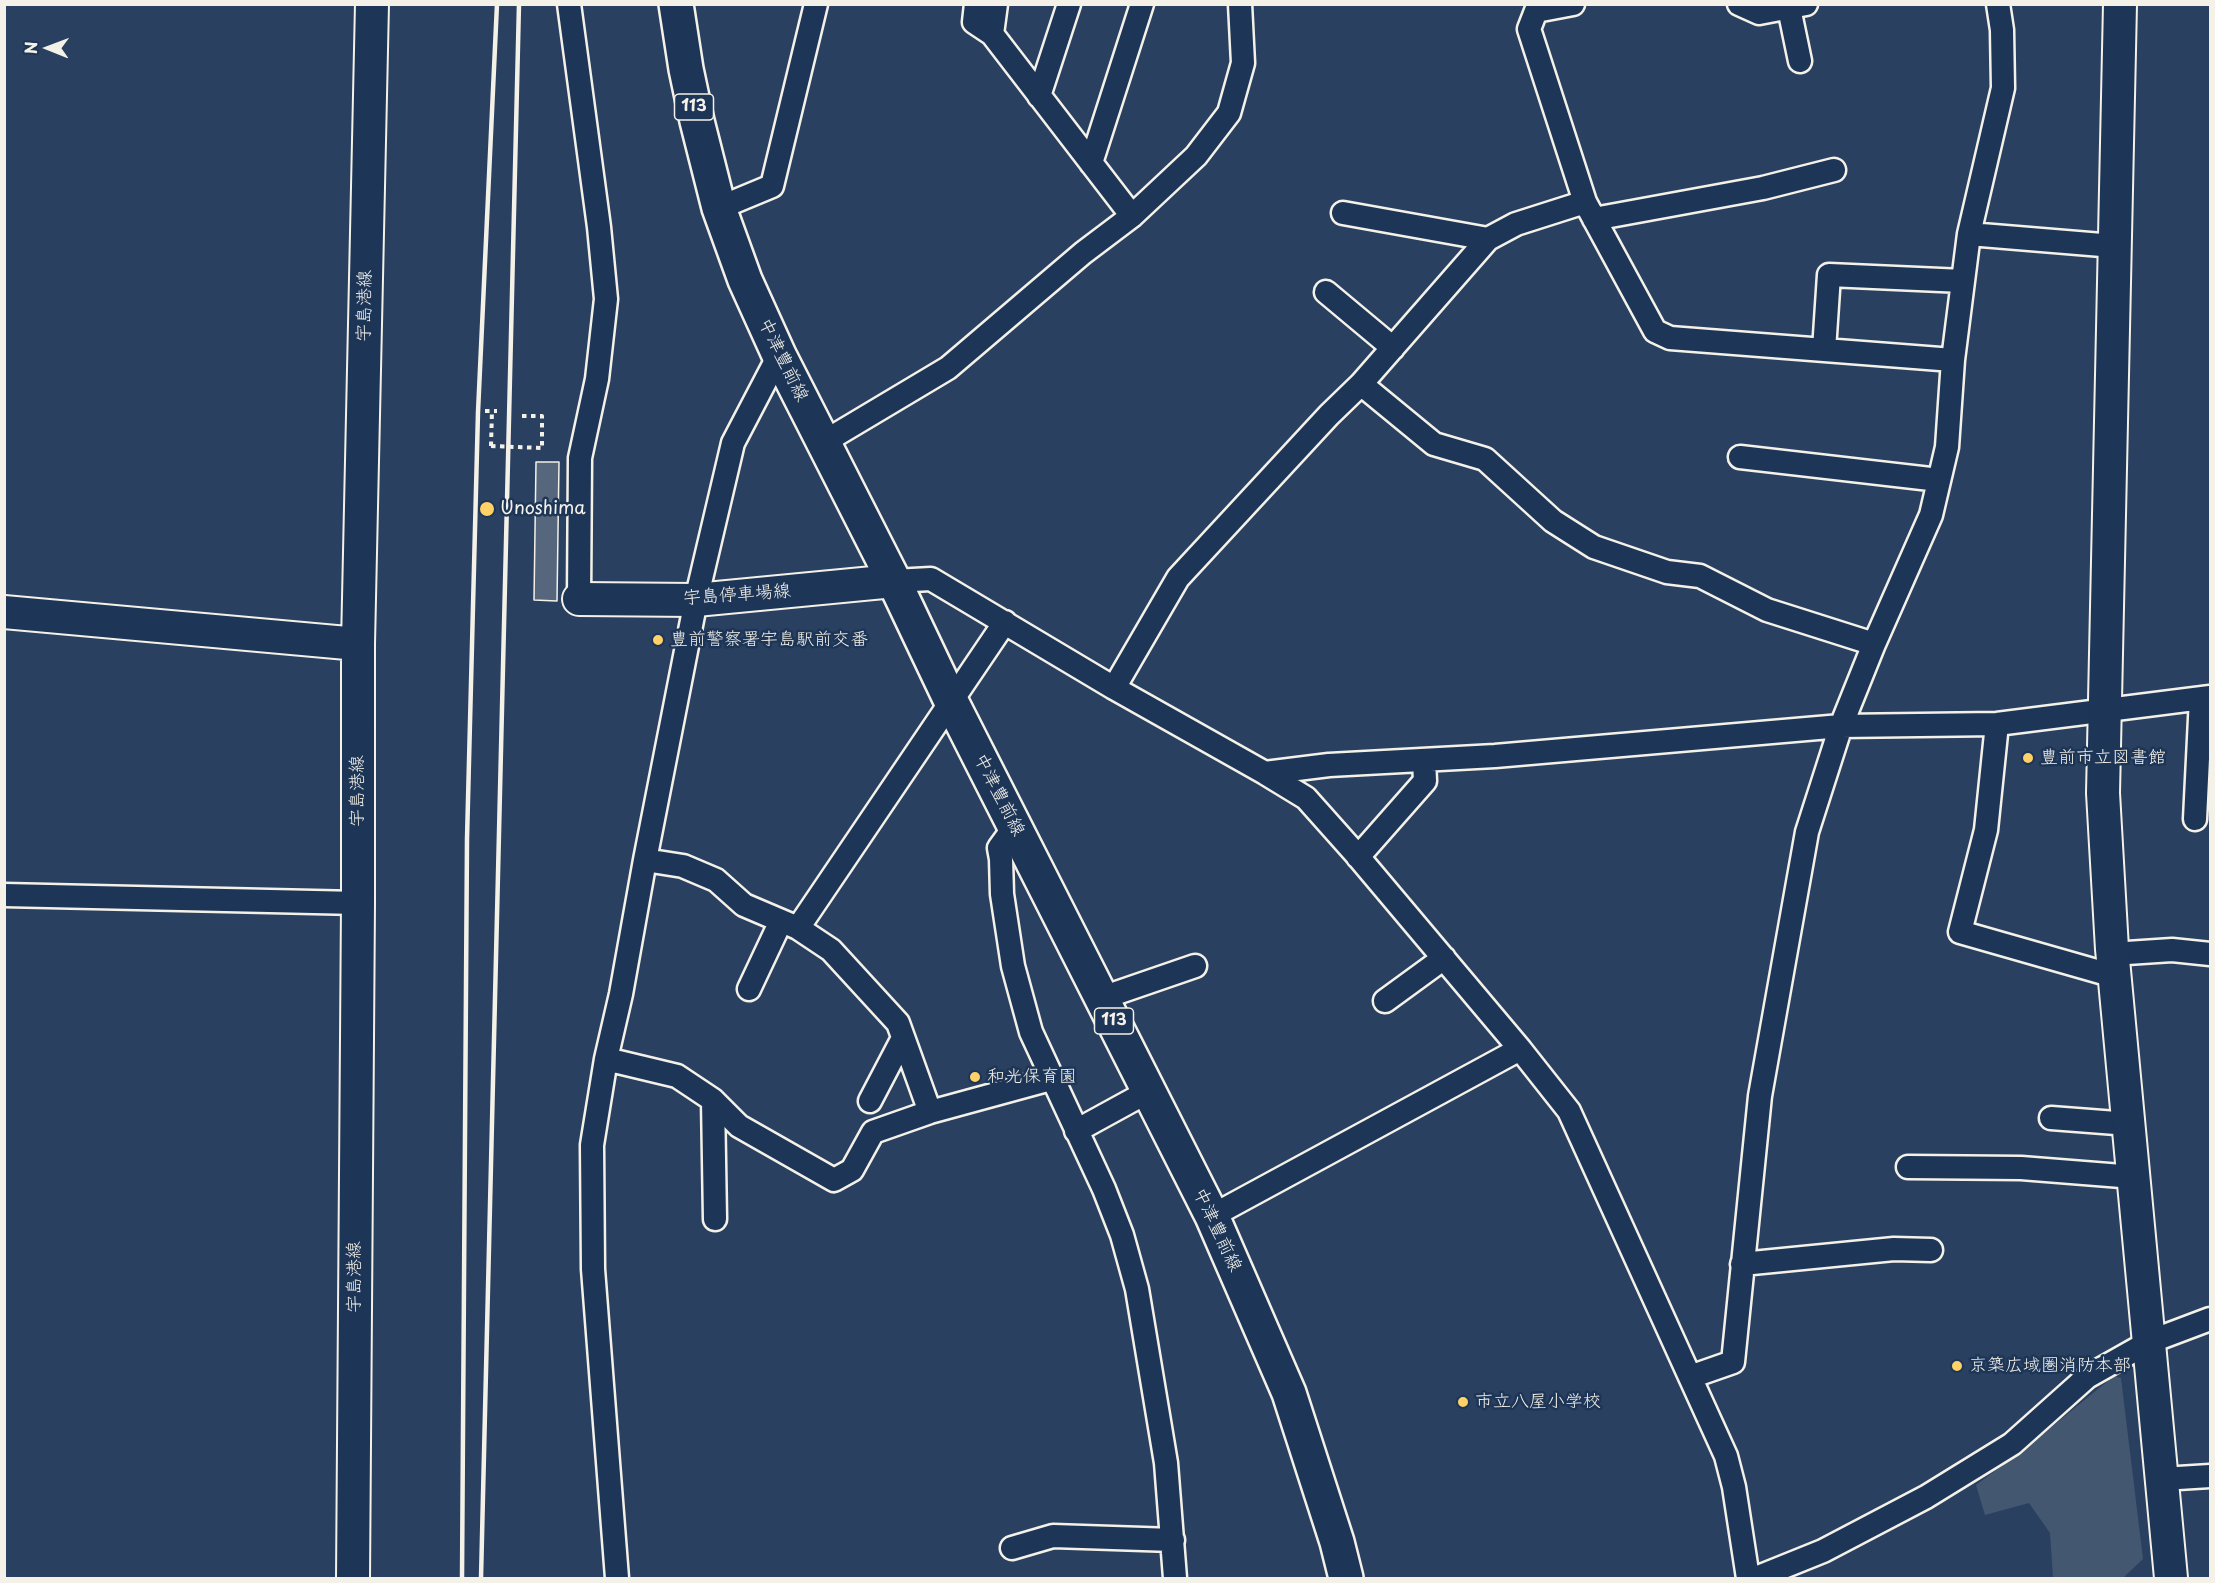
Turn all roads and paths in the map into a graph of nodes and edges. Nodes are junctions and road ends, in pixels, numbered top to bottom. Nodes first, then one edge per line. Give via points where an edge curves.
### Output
1 (372, 4) edge
2 (569, 4) edge
3 (676, 4) edge
4 (816, 4) edge
5 (976, 4) edge
6 (996, 4) edge
7 (1069, 4) edge
8 (1142, 4) edge
9 (1240, 4) edge
10 (1573, 4) edge
11 (1739, 4) edge
12 (1998, 4) edge
13 (2120, 4) edge
14 (1797, 6) edge
15 (992, 34) junction
16 (1800, 61) dead end
17 (1039, 96) junction
18 (1091, 163) junction
19 (1833, 170) dead end
20 (719, 208) junction
21 (1590, 211) junction
22 (1343, 213) dead end
23 (1132, 216) junction
24 (1970, 234) junction
25 (1488, 239) junction
26 (2114, 246) junction
27 (1963, 281) junction
28 (1326, 292) dead end
29 (1393, 348) junction
30 (1824, 350) junction
31 (779, 355) junction
32 (1953, 360) junction
33 (1361, 384) junction
34 (485, 411) dead end
35 (522, 416) dead end
36 (824, 442) junction
37 (1740, 457) dead end
38 (1939, 480) junction
39 (894, 581) junction
40 (579, 599) joint
41 (696, 600) junction
42 (4, 612) edge
43 (1005, 622) junction
44 (358, 644) junction
45 (1874, 644) junction
46 (1113, 688) junction
47 (2206, 697) edge
48 (951, 701) junction
49 (2103, 709) junction
50 (1997, 723) junction
51 (1841, 726) junction
52 (1424, 760) junction
53 (1265, 773) junction
54 (2195, 819) dead end
55 (1015, 826) junction
56 (1358, 857) junction
57 (645, 860) junction
58 (4, 895) edge
59 (358, 903) junction
60 (789, 925) junction
61 (2211, 954) edge
62 (1444, 958) junction
63 (2113, 965) junction
64 (1195, 966) dead end
65 (749, 989) dead end
66 (1102, 998) junction
67 (1385, 1001) dead end
68 (903, 1038) junction
69 (1520, 1049) junction
70 (606, 1059) junction
71 (1052, 1079) junction
72 (1149, 1091) junction
73 (713, 1100) junction
74 (870, 1101) dead end
75 (930, 1112) junction
76 (2051, 1118) dead end
77 (2128, 1124) junction
78 (1076, 1131) junction
79 (1908, 1167) dead end
80 (2134, 1177) junction
81 (1212, 1216) junction
82 (715, 1219) dead end
83 (1930, 1250) dead end
84 (1742, 1264) junction
85 (2211, 1319) edge
86 (2149, 1342) junction
87 (1690, 1377) junction
88 (2211, 1476) edge
89 (2162, 1479) junction
90 (1173, 1540) junction
91 (1012, 1548) dead end
92 (353, 1578) edge
93 (617, 1578) edge
94 (1175, 1578) edge
95 (1346, 1578) edge
96 (1748, 1578) edge
97 (1756, 1578) edge
98 (2171, 1578) edge

1 - 44 street, 宇島港線
2 - 40 street via 606,299 597,379 580,458
3 - 20 main road, 中津豊前線 / 113 via 686,69
4 - 20 street via 772,186
5 - 15 street via 974,22
6 - 15 street
7 - 17 street
8 - 18 street
9 - 23 street via 1244,63 1229,113 1196,156
10 - 21 street via 1536,11 1529,29
11 - 14 street via 1759,13
12 - 24 street via 2003,88
13 - 26 street
14 - 16 street
15 - 17 street
17 - 18 street
18 - 23 street
19 - 21 street via 1763,188
20 - 31 main road, 中津豊前線 / 113 via 745,280
21 - 25 street via 1516,224
21 - 30 street via 1655,331 1670,338
22 - 25 street
23 - 36 street via 948,368
24 - 26 street
24 - 27 street
25 - 29 street
26 - 49 street
27 - 30 street via 1829,275
27 - 32 street
28 - 29 street
29 - 33 street
30 - 32 street
31 - 36 main road, 中津豊前線 / 113
31 - 41 street via 733,443
32 - 38 street via 1947,447
33 - 45 street via 1434,444 1485,459 1552,521 1594,547 1666,573 1700,576 1767,610
33 - 46 street via 1178,578
34 - 35 path, bridge via 494,411 491,446 542,448 542,416
36 - 39 main road, 中津豊前線 / 113
37 - 38 street
38 - 45 street via 1931,515
39 - 41 street, 宇島停車場線
39 - 43 street via 931,579
39 - 48 main road, 中津豊前線 / 113
40 - 41 street, 宇島停車場線
41 - 57 street
42 - 44 street
43 - 46 street
43 - 48 street
44 - 59 street, 宇島港線
45 - 51 street
46 - 53 street
47 - 49 street
47 - 54 street
48 - 55 main road, 中津豊前線 / 113
48 - 60 street
49 - 50 street
49 - 63 street via 2103,793
50 - 51 street
50 - 63 street via 1986,830 1960,932
51 - 52 street
51 - 84 street via 1805,843 1760,1096
52 - 53 street
52 - 56 street via 1425,781
53 - 56 street via 1305,798
55 - 66 main road, 中津豊前線 / 113
55 - 71 street via 999,848 1007,936 1024,1012
56 - 62 street
57 - 60 street via 683,866 716,880 744,905
57 - 70 street
58 - 59 street
59 - 92 street, 宇島港線
60 - 65 street
60 - 68 street via 831,950 898,1023
61 - 63 street via 2172,950
62 - 67 street
62 - 69 street
63 - 77 street
64 - 66 street
66 - 72 main road, 中津豊前線 / 113
68 - 74 street
68 - 75 street
69 - 81 street
69 - 87 street via 1569,1111
70 - 73 street via 677,1076
70 - 93 street via 592,1145 593,1269
71 - 75 street
71 - 78 street
72 - 78 street
72 - 81 main road, 中津豊前線 / 113
73 - 75 street via 739,1126 834,1180 852,1170 873,1132
73 - 82 street
76 - 77 street
77 - 80 street
78 - 90 street via 1122,1235 1137,1289 1166,1463
79 - 80 street via 2021,1168
80 - 86 street
81 - 95 main road, 中津豊前線 / 113 via 1289,1393
83 - 84 street via 1894,1249
84 - 87 street via 1733,1362
85 - 86 street
86 - 89 street
86 - 97 street via 2087,1377 2013,1444 1926,1497 1823,1551
87 - 96 street via 1726,1456
88 - 89 street
89 - 98 street
90 - 91 street via 1053,1536
90 - 94 street

